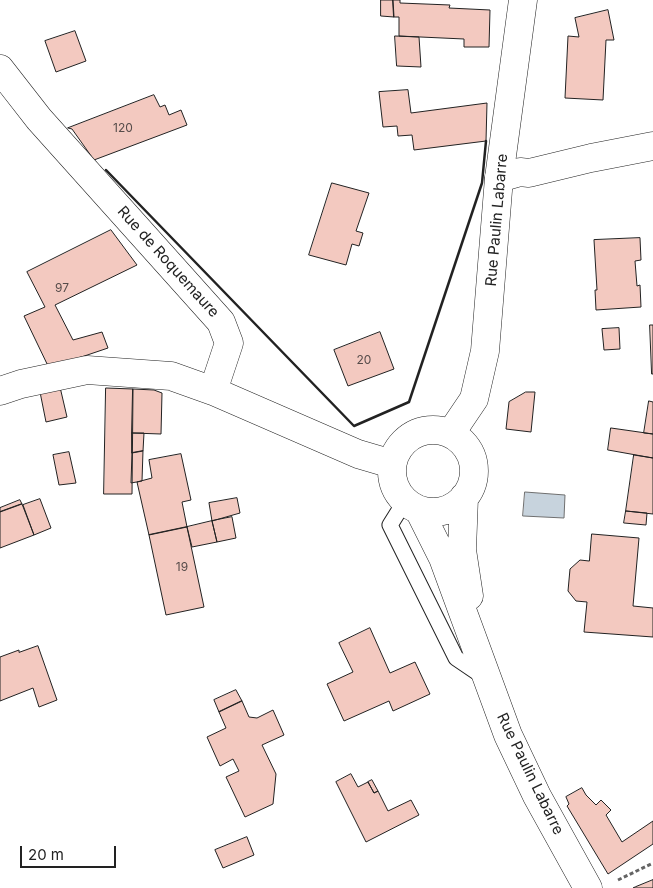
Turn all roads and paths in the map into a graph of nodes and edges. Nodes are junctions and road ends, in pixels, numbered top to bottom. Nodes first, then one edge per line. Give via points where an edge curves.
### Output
1 (523, 0) edge
2 (0, 69) edge
3 (653, 146) edge
4 (499, 178) junction
5 (0, 391) edge
6 (213, 391) junction
7 (451, 434) junction
8 (392, 464) junction
9 (464, 498) junction
10 (412, 505) junction
11 (483, 667) junction
12 (653, 863) edge
13 (599, 886) edge

1 - 4 street, Rue Paulin Labarre
2 - 6 street, Rue de Roquemaure via 39,119 221,322 229,343
3 - 4 street
4 - 7 street, Rue Paulin Labarre via 485,351 474,399
5 - 6 street via 88,370 171,376
6 - 8 street via 358,454
7 - 8 street via 439,430 414,434 396,452
7 - 9 street via 465,446 473,462 474,474
8 - 10 street via 396,490
9 - 10 street via 444,510 431,512
9 - 11 street via 462,550
10 - 11 street via 442,558
11 - 13 street, Rue Paulin Labarre via 508,735 537,796
12 - 13 path

